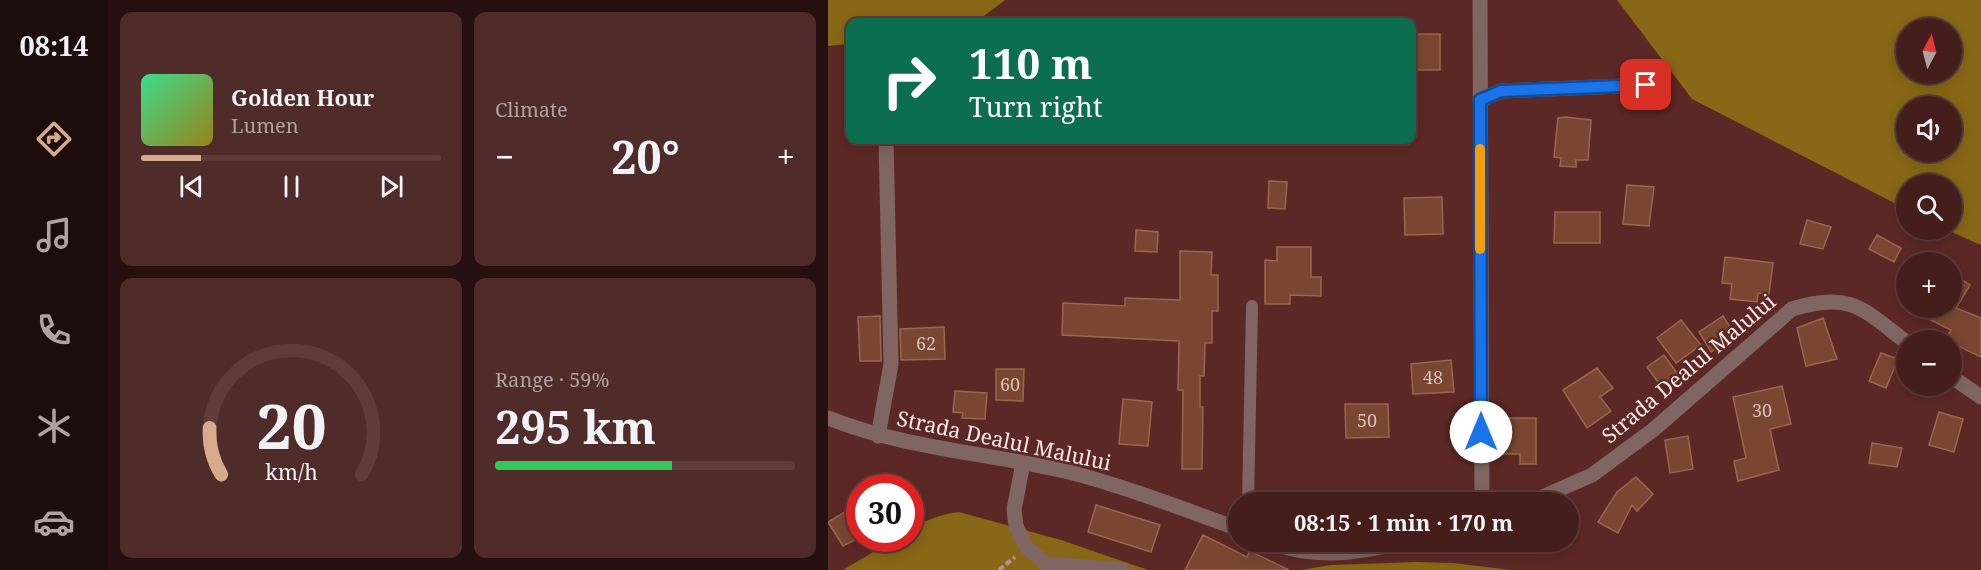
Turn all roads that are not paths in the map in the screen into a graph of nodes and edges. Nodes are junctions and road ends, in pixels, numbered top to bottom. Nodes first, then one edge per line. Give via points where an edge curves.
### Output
1 (1480, 0) edge
2 (1646, 85) dead end
3 (1480, 100) junction
4 (886, 144) edge
5 (1252, 306) dead end
6 (1896, 334) edge
7 (1962, 384) edge
8 (1981, 397) edge
9 (828, 418) edge
10 (879, 436) junction
11 (1023, 463) junction
12 (1248, 492) edge
13 (1482, 492) edge
14 (1554, 492) edge
15 (1228, 525) edge
16 (1310, 552) edge
17 (1364, 552) edge
18 (1123, 570) edge

1 - 3 street
2 - 3 street via 1501,91
3 - 13 street
4 - 10 street via 891,364
5 - 12 lane
6 - 14 street, Strada Dealul Malului via 1866,311 1837,300 1792,309 1653,430 1592,475
7 - 8 street
9 - 10 street, Strada Dealul Malului
10 - 11 street, Strada Dealul Malului
11 - 15 street, Strada Dealul Malului via 1127,489
11 - 18 street via 1014,510 1016,526 1027,548 1047,564
16 - 17 street

